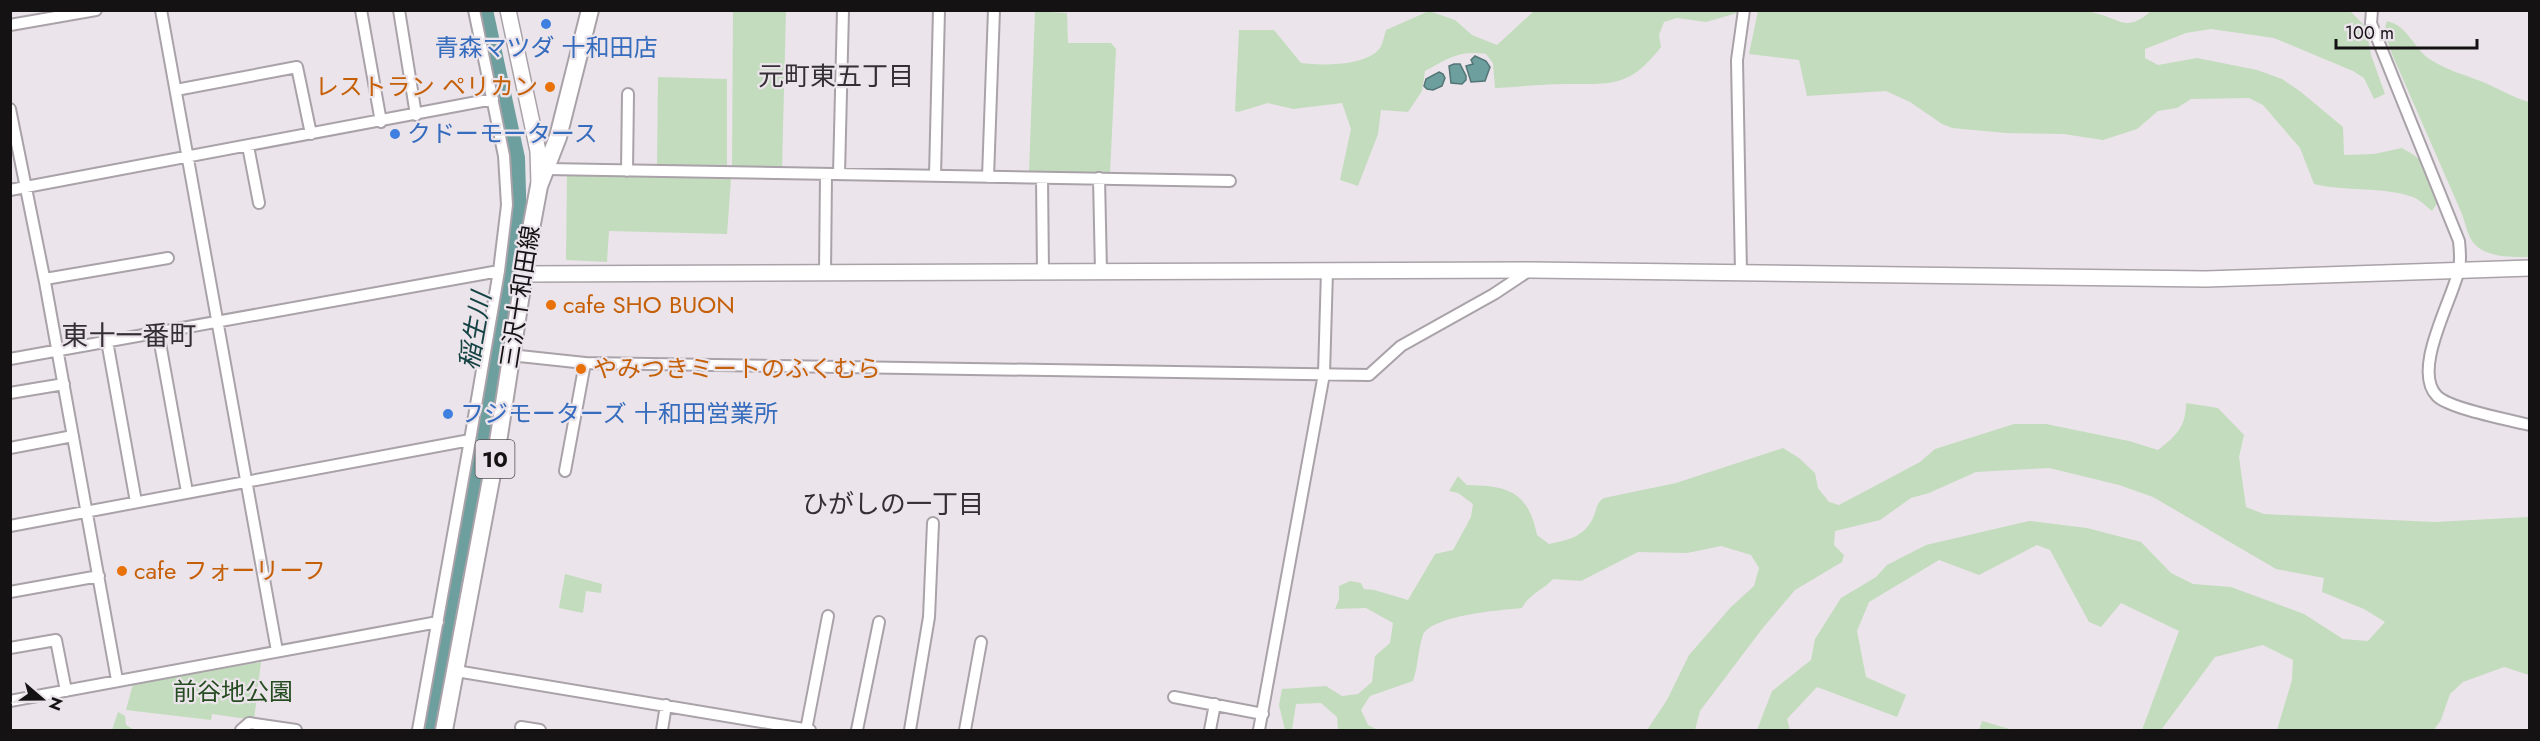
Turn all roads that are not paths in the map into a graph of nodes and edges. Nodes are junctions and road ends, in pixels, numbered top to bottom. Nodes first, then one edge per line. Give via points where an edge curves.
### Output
1 (96, 10) edge
2 (161, 10) edge
3 (361, 10) edge
4 (399, 10) edge
5 (474, 10) edge
6 (508, 10) edge
7 (590, 10) edge
8 (843, 10) edge
9 (939, 10) edge
10 (994, 10) edge
11 (1744, 10) edge
12 (2372, 10) edge
13 (10, 25) edge
14 (176, 90) junction
15 (628, 94) dead end
16 (493, 99) junction
17 (10, 109) edge
18 (416, 115) junction
19 (381, 122) junction
20 (311, 134) junction
21 (248, 146) junction
22 (188, 158) junction
23 (547, 169) junction
24 (627, 171) junction
25 (839, 174) junction
26 (826, 175) junction
27 (935, 176) junction
28 (988, 177) junction
29 (1042, 178) junction
30 (1099, 178) junction
31 (1230, 181) dead end
32 (539, 186) junction
33 (26, 187) junction
34 (10, 190) edge
35 (259, 203) dead end
36 (168, 258) dead end
37 (2529, 268) edge
38 (1531, 270) junction
39 (2459, 270) junction
40 (499, 271) junction
41 (1043, 271) junction
42 (1327, 271) junction
43 (1101, 272) junction
44 (825, 273) junction
45 (1740, 273) junction
46 (523, 274) junction
47 (45, 279) junction
48 (218, 321) junction
49 (158, 332) junction
50 (107, 341) junction
51 (57, 350) junction
52 (510, 355) junction
53 (10, 359) edge
54 (585, 363) junction
55 (1324, 374) junction
56 (64, 384) junction
57 (10, 393) edge
58 (2529, 425) edge
59 (74, 436) junction
60 (470, 440) junction
61 (10, 448) edge
62 (565, 471) dead end
63 (245, 482) junction
64 (187, 492) junction
65 (136, 502) junction
66 (87, 512) junction
67 (933, 523) dead end
68 (10, 526) edge
69 (99, 576) junction
70 (10, 592) edge
71 (828, 616) dead end
72 (438, 622) junction
73 (879, 622) dead end
74 (981, 642) dead end
75 (10, 648) edge
76 (278, 651) junction
77 (456, 671) junction
78 (117, 680) junction
79 (66, 691) junction
80 (1174, 697) dead end
81 (10, 701) edge
82 (666, 705) junction
83 (1215, 705) junction
84 (1263, 714) junction
85 (521, 727) dead end
86 (241, 730) edge
87 (296, 730) edge
88 (418, 730) edge
89 (444, 730) edge
90 (540, 730) edge
91 (662, 730) edge
92 (806, 730) edge
93 (857, 730) edge
94 (909, 730) edge
95 (965, 730) edge
96 (1210, 730) edge
97 (1259, 730) edge

1 - 13 street
2 - 14 street
3 - 19 street
4 - 18 street
5 - 16 street
6 - 32 street, 10 via 538,151
7 - 23 main road, 三沢十和田線 / 10
8 - 25 street
9 - 27 street
10 - 28 street
11 - 45 street via 1737,60
12 - 39 street via 2372,23 2459,242
14 - 20 street via 297,67
14 - 22 street
15 - 24 street
16 - 18 street
16 - 40 street via 507,188
17 - 33 street
18 - 19 street
19 - 20 street
20 - 21 street
21 - 22 street
21 - 35 street
22 - 33 street
22 - 48 street
23 - 24 street
23 - 32 main road, 三沢十和田線 / 10
24 - 26 street
25 - 26 street
25 - 27 street
26 - 44 street
27 - 28 street
28 - 29 street
29 - 30 street
29 - 41 street
30 - 31 street
30 - 43 street
32 - 46 main road, 三沢十和田線 / 10
33 - 34 street
33 - 47 street
36 - 47 street
37 - 39 street
38 - 42 street
38 - 45 street
38 - 55 street via 1401,346 1369,375
39 - 45 street via 2206,279
39 - 58 street via 2439,323 2429,383 2438,396 2452,404
40 - 48 street
40 - 60 street
41 - 43 street
41 - 44 street
42 - 43 street
42 - 55 street
44 - 46 street
46 - 52 main road, 三沢十和田線 / 10
47 - 51 street
48 - 49 street
48 - 63 street
49 - 50 street
49 - 64 street
50 - 51 street
50 - 65 street
51 - 53 street
51 - 56 street
52 - 54 street
52 - 77 main road, 三沢十和田線 / 10
54 - 55 street
54 - 62 street
55 - 84 street
56 - 57 street
56 - 59 street
59 - 61 street
59 - 66 street
60 - 63 street
60 - 72 street
63 - 64 street
63 - 76 street
64 - 65 street
65 - 66 street
66 - 68 street
66 - 69 street
67 - 94 street via 929,617
69 - 70 street
69 - 78 street
71 - 92 street
72 - 76 street
72 - 88 street
73 - 93 street
74 - 95 street
75 - 79 street via 56,640
76 - 78 street
77 - 82 street
77 - 89 main road, 三沢十和田線 / 10
78 - 79 street
79 - 81 street
80 - 83 street
82 - 91 street
82 - 92 street
83 - 84 street
83 - 96 street
84 - 97 street
85 - 90 street
86 - 87 street via 249,723

